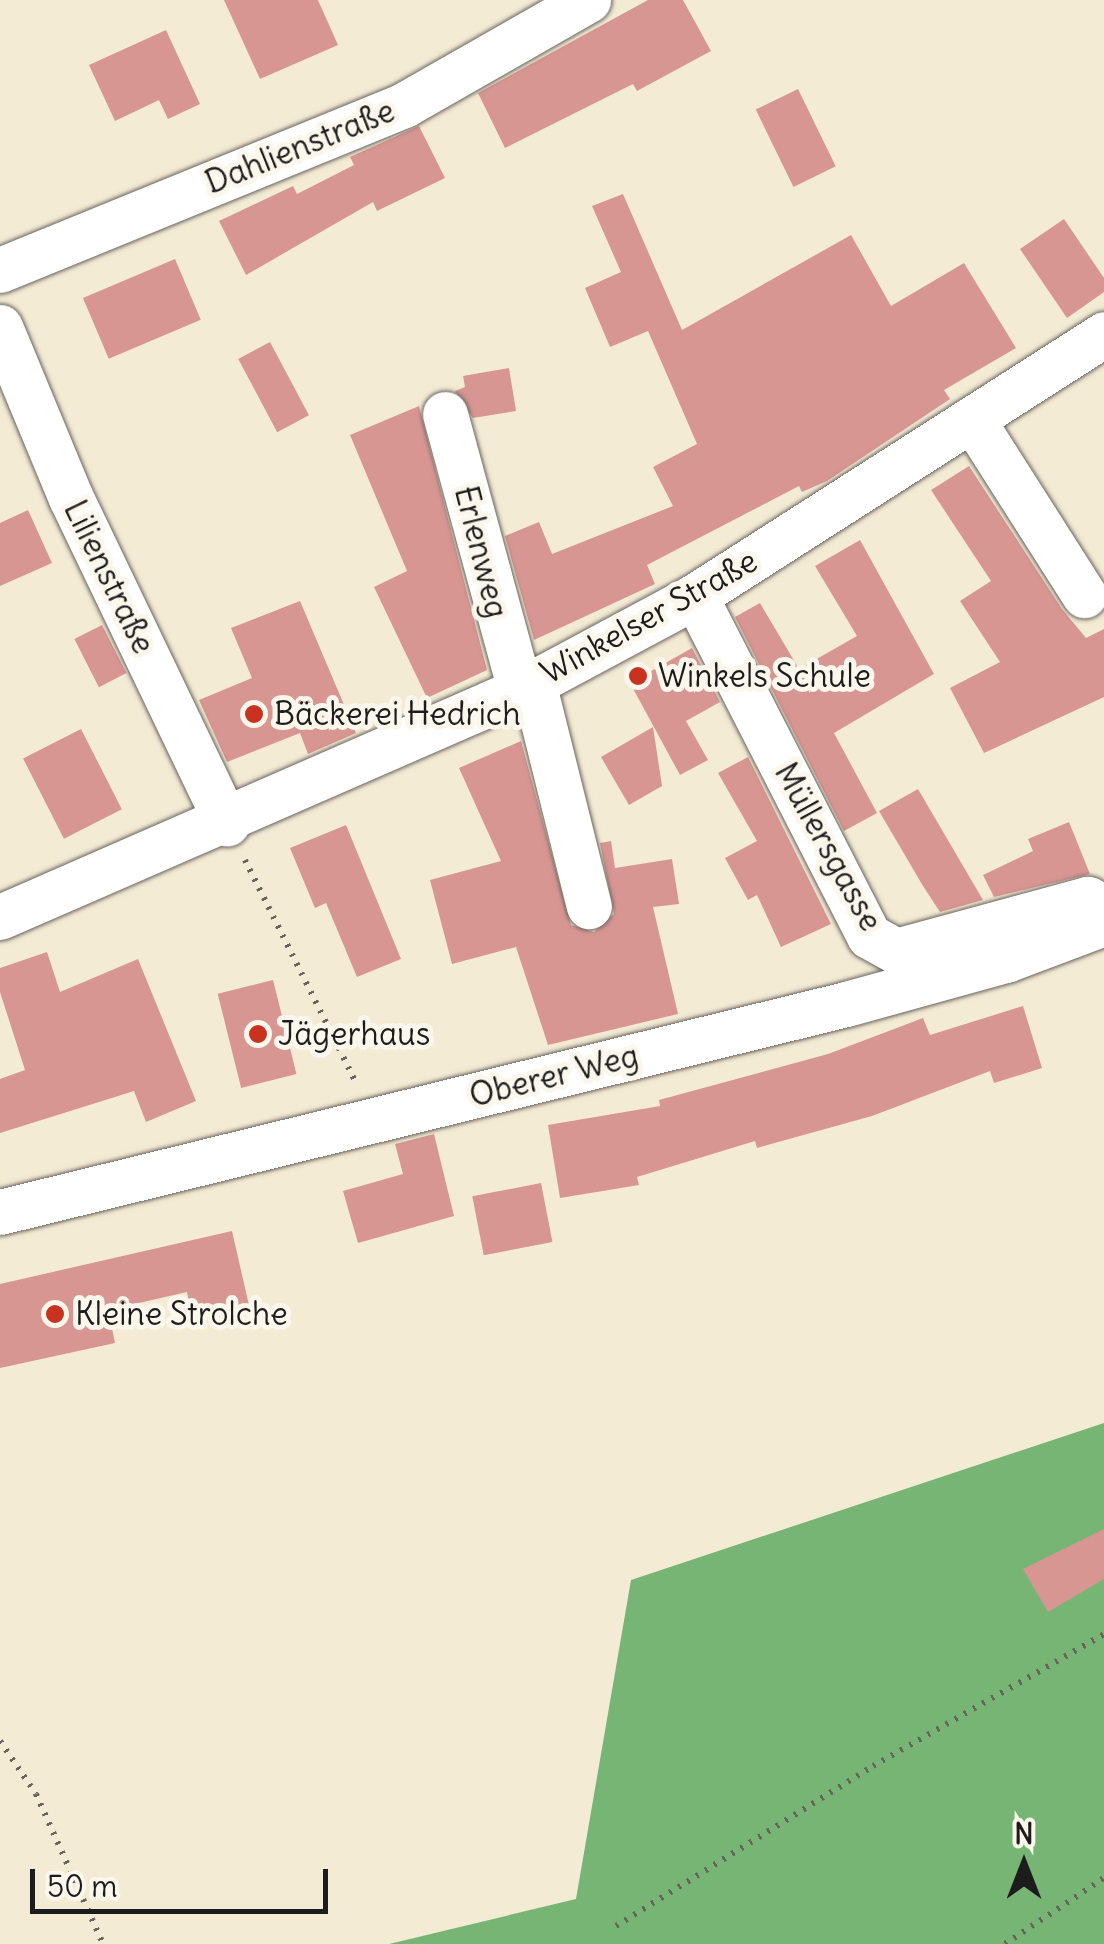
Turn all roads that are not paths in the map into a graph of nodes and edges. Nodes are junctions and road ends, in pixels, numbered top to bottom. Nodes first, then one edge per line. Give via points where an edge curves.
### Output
1 (588, 0) edge
2 (0, 270) edge
3 (0, 327) edge
4 (1104, 334) edge
5 (445, 414) dead end
6 (972, 419) junction
7 (695, 596) junction
8 (1084, 596) dead end
9 (526, 686) junction
10 (227, 823) junction
11 (590, 906) dead end
12 (1104, 908) edge
13 (0, 917) edge
14 (1104, 923) edge
15 (0, 1212) edge

1 - 2 street, Dahlienstraße via 404,104
3 - 10 street, Lilienstraße via 70,498
4 - 6 street, Winkelser Straße
5 - 9 street, Erlenweg
6 - 7 street, Winkelser Straße
6 - 8 street
7 - 9 street, Winkelser Straße
7 - 12 street, Müllersgasse via 869,936 896,951 1088,899
9 - 10 street, Winkelser Straße
9 - 11 street, Erlenweg
10 - 13 street, Winkelser Straße
14 - 15 street, Oberer Weg via 1006,960 846,1004

